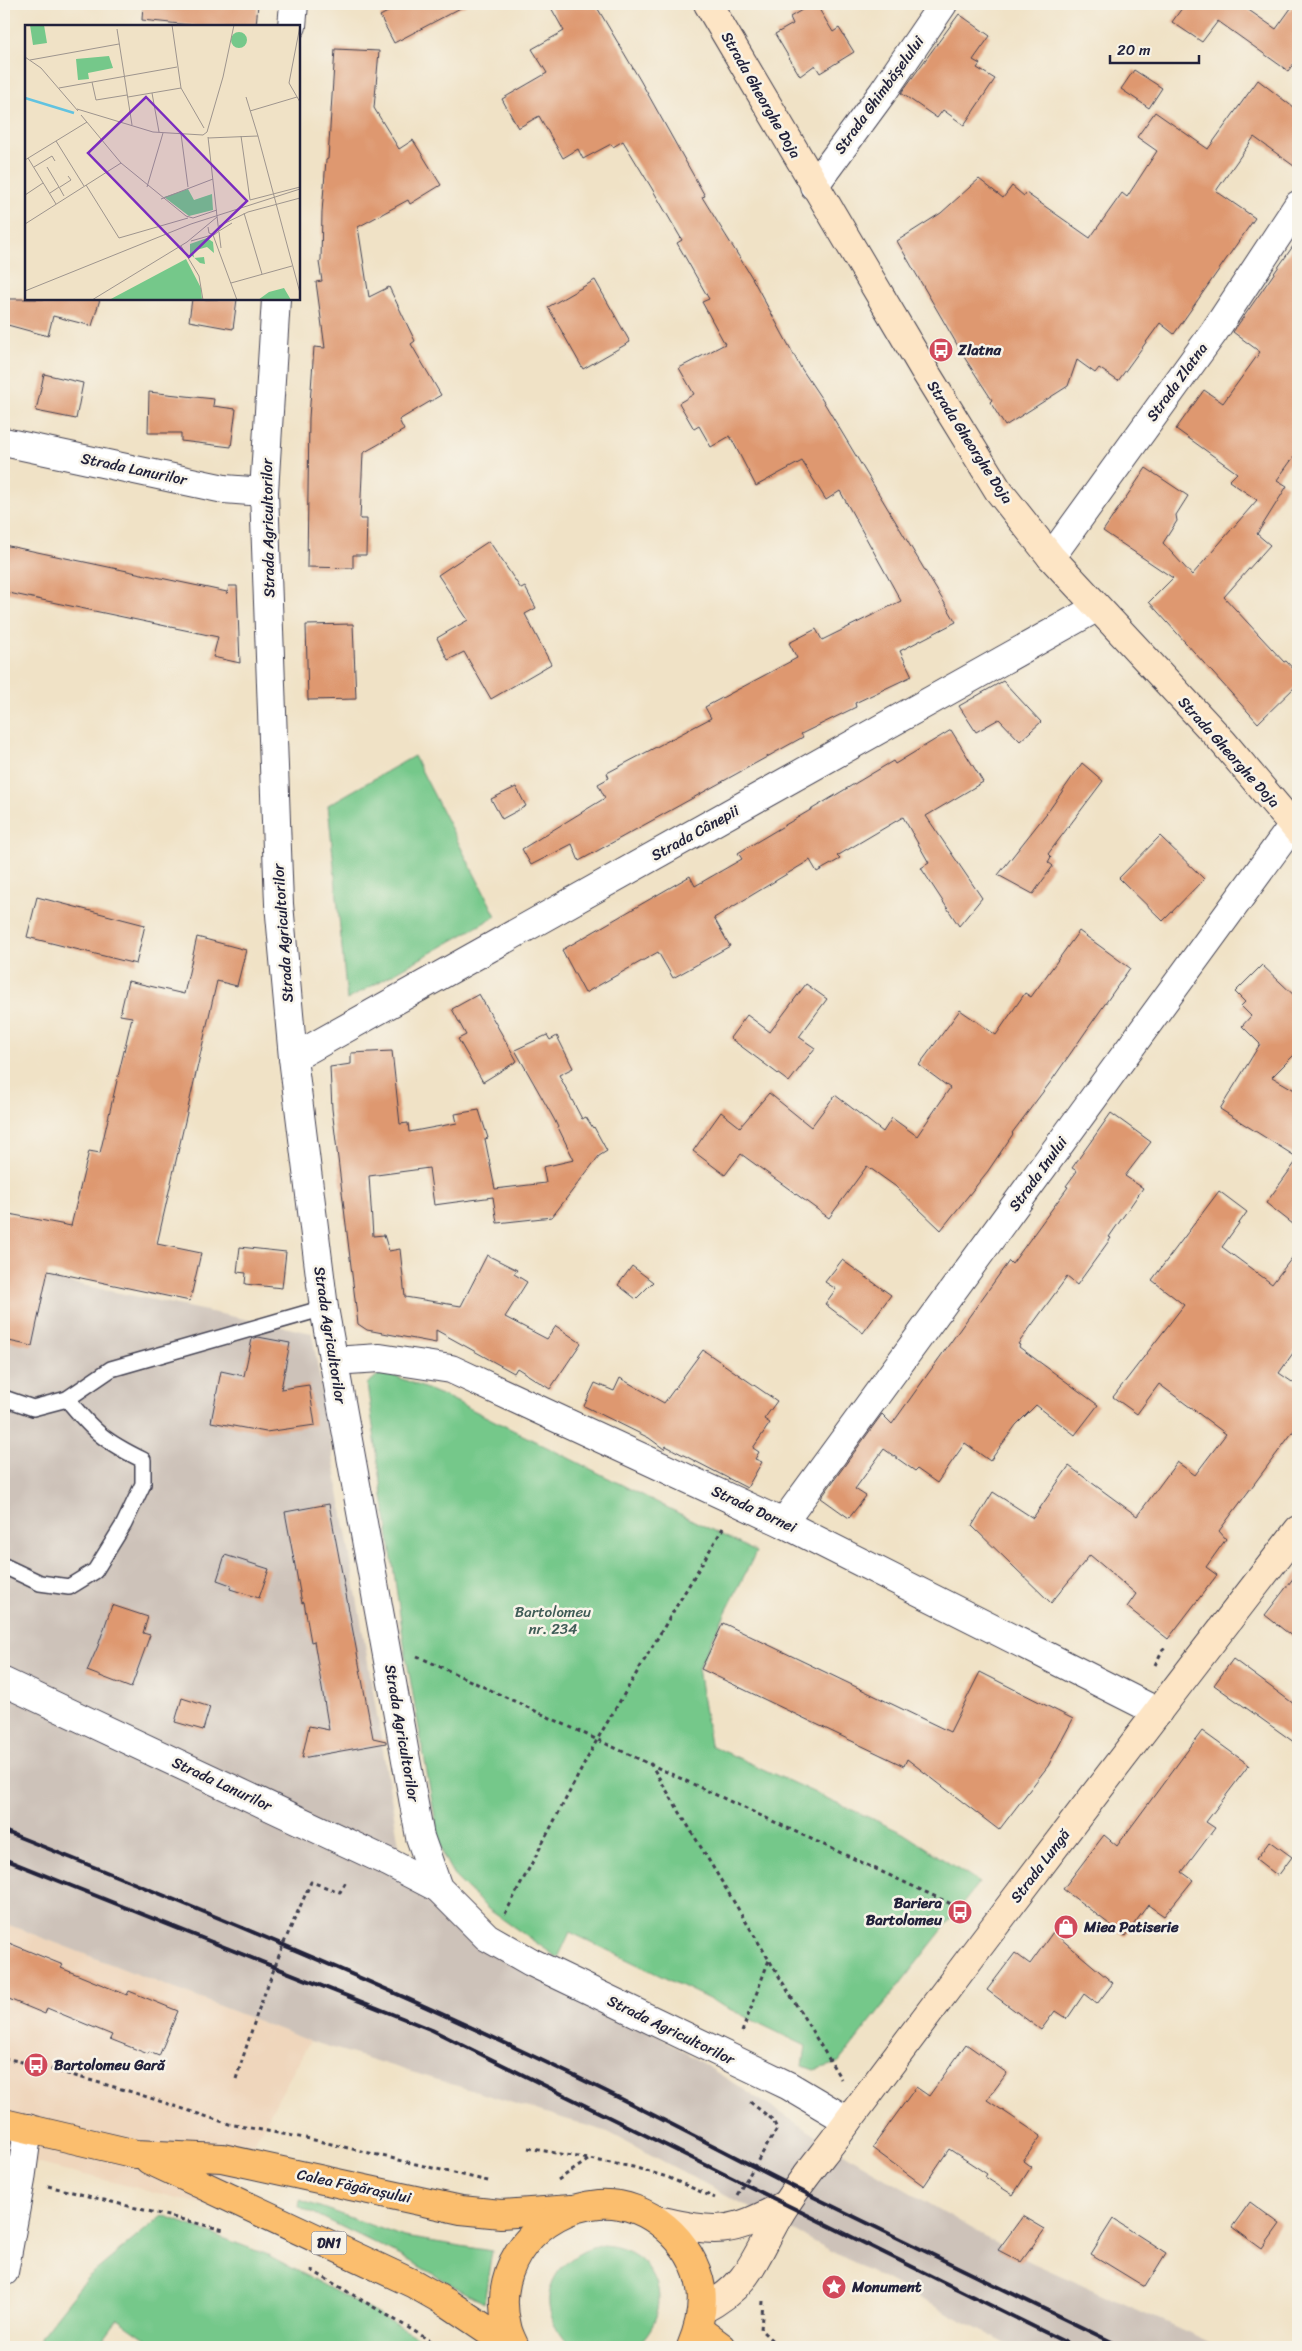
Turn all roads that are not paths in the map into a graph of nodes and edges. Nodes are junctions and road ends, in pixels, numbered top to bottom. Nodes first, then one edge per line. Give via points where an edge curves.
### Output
1 (294, 4) edge
2 (708, 4) edge
3 (943, 4) edge
4 (292, 25) edge
5 (814, 186) junction
6 (1298, 205) edge
7 (276, 300) edge
8 (4, 442) edge
9 (264, 492) junction
10 (1051, 556) junction
11 (1096, 608) junction
12 (1296, 828) edge
13 (293, 1058) junction
14 (324, 1308) junction
15 (333, 1361) junction
16 (4, 1398) edge
17 (67, 1399) junction
18 (783, 1523) junction
19 (1298, 1530) edge
20 (4, 1566) edge
21 (4, 1682) edge
22 (1158, 1712) junction
23 (438, 1888) junction
24 (848, 2122) junction
25 (16, 2126) edge
26 (136, 2154) junction
27 (786, 2204) junction
28 (571, 2209) junction
29 (657, 2220) junction
30 (4, 2272) edge
31 (697, 2329) edge
32 (514, 2347) edge
33 (722, 2347) edge

1 - 4 street
2 - 5 main road, Strada Gheorghe Doja
3 - 5 street, Strada Ghimbășelului
5 - 10 main road, Strada Gheorghe Doja via 998,490
6 - 10 street, Strada Zlatna via 1214,332
7 - 9 street, Strada Agricultorilor
8 - 9 street, Strada Lanurilor via 224,489
9 - 13 street, Strada Agricultorilor via 279,904
10 - 11 main road, Strada Gheorghe Doja
11 - 12 main road, Strada Gheorghe Doja via 1223,742
11 - 13 street, Strada Cânepii
12 - 18 street, Strada Inului
13 - 14 street, Strada Agricultorilor
14 - 15 street, Strada Agricultorilor
14 - 17 lane via 111,1369
15 - 18 street, Strada Dornei via 380,1358 451,1369
15 - 23 street, Strada Agricultorilor via 420,1837
16 - 17 lane via 33,1408
17 - 20 lane via 91,1428 110,1443 143,1460 143,1484 124,1524 95,1571 69,1587 40,1583
18 - 22 street, Strada Dornei
19 - 22 main road, Strada Lungă
21 - 23 street, Strada Lanurilor
22 - 24 main road, Strada Lungă
23 - 24 street, Strada Agricultorilor via 487,1937 531,1962 789,2086
24 - 27 main road, Strada Lungă
25 - 26 main road, Calea Făgărașului / DN1
25 - 30 street via 21,2180
26 - 28 main road, Calea Făgărașului / DN1 via 222,2158 461,2210 501,2214
26 - 32 main road, Calea Făgărașului / DN1 via 396,2275 450,2304
27 - 29 main road, Strada Lungă via 755,2221 720,2230
27 - 31 main road, Strada Lungă via 749,2273
28 - 29 main road, DN1 via 600,2204 620,2206
28 - 32 main road, DN1 via 531,2235 516,2255 507,2277 504,2301 506,2326
29 - 31 main road, DN1 via 673,2233 696,2268 701,2289
31 - 33 main road

